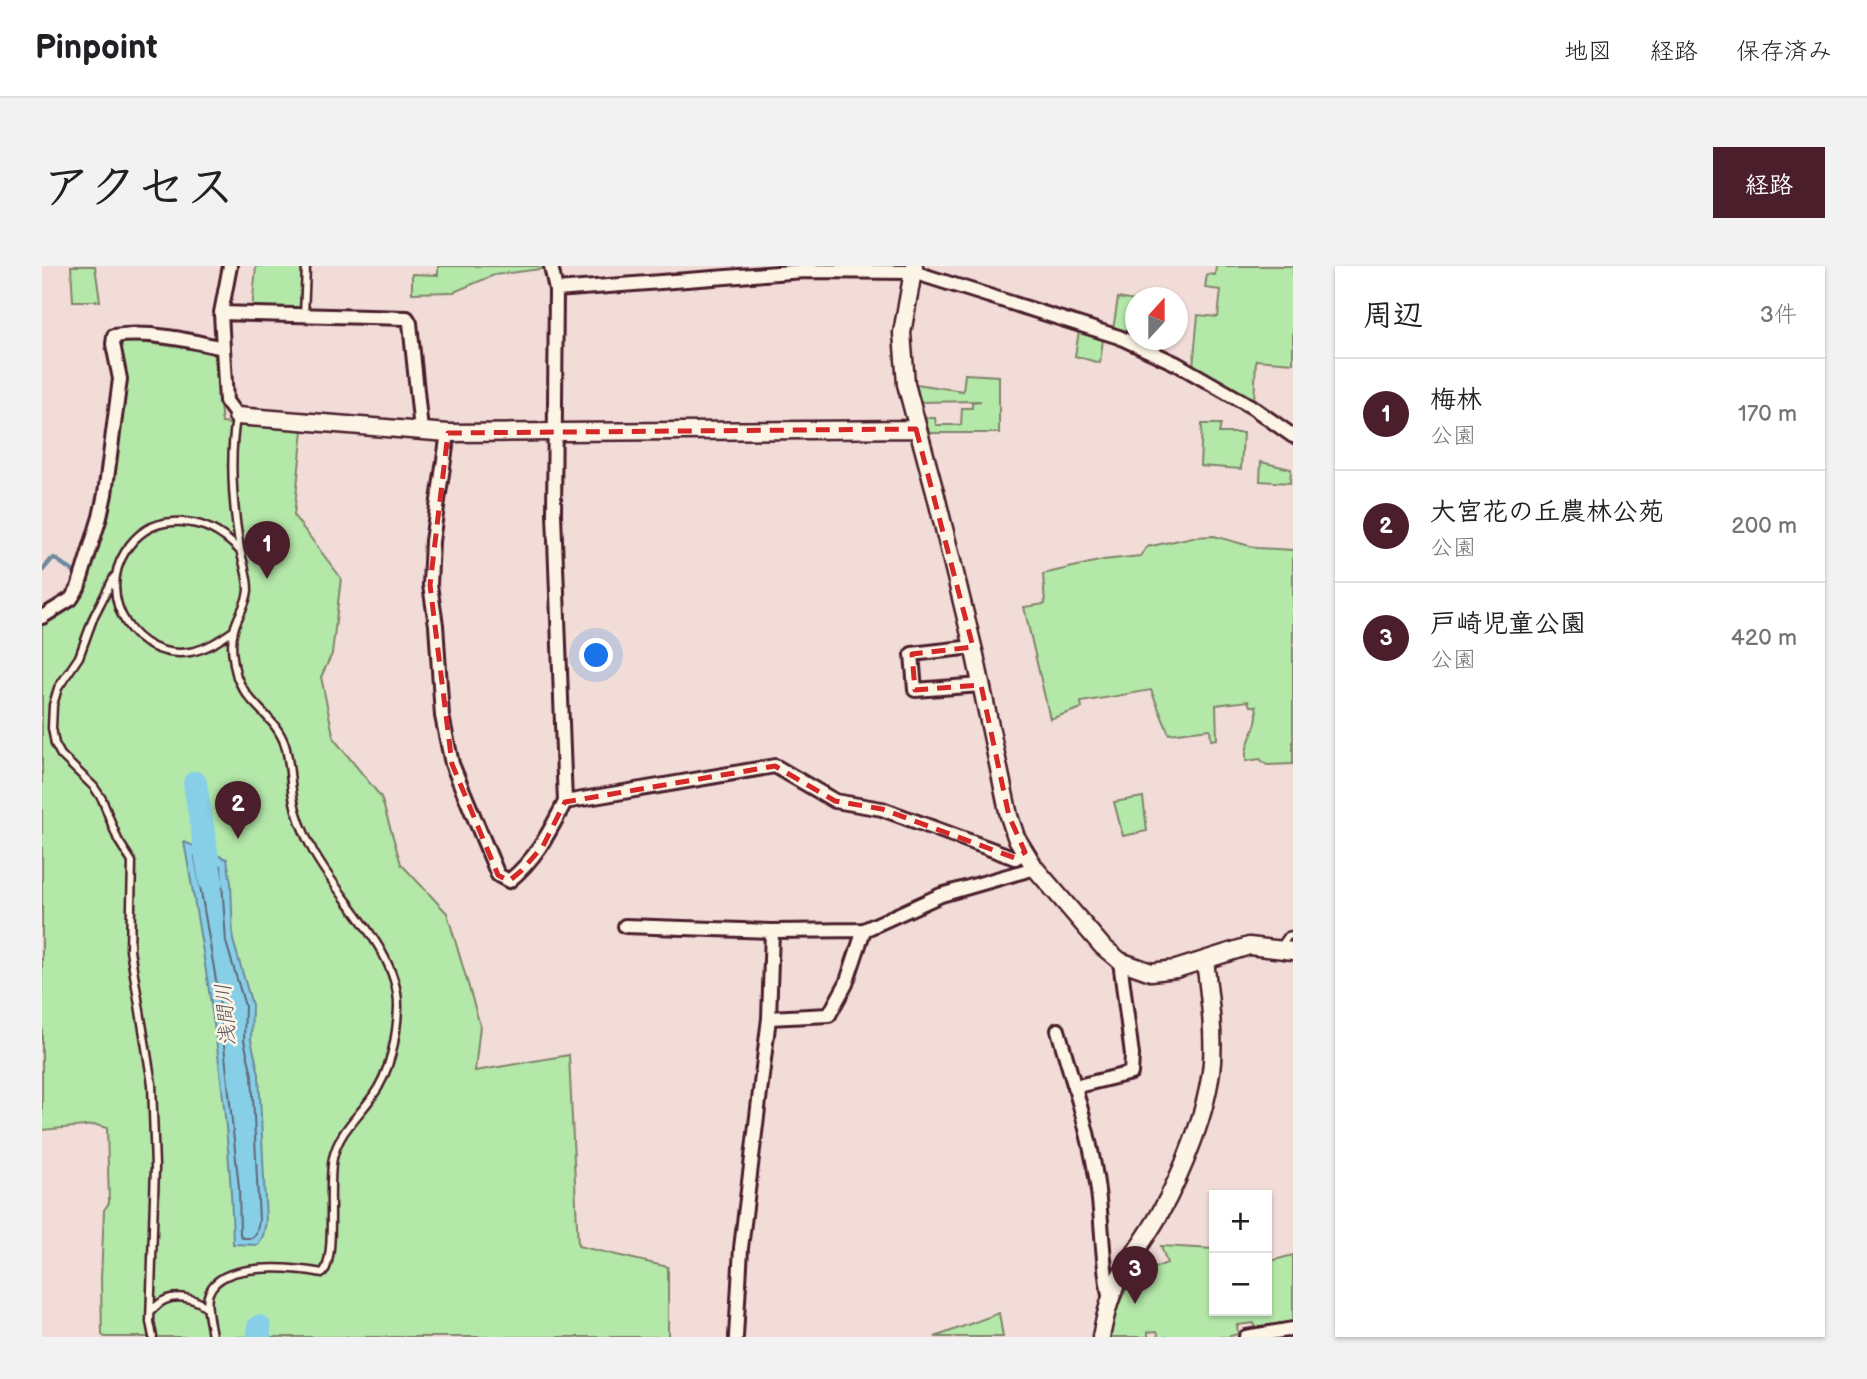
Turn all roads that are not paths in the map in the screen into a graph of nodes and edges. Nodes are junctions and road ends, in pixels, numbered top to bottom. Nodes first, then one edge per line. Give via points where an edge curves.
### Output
1 (230, 266) edge
2 (551, 266) edge
3 (306, 267) edge
4 (914, 269) edge
5 (556, 290) junction
6 (221, 313) junction
7 (304, 316) junction
8 (223, 348) junction
9 (237, 416) junction
10 (916, 429) junction
11 (421, 430) junction
12 (554, 432) junction
13 (448, 433) junction
14 (1293, 436) edge
15 (241, 552) junction
16 (114, 577) junction
17 (42, 617) edge
18 (233, 631) junction
19 (973, 647) junction
20 (981, 685) junction
21 (565, 802) junction
22 (1025, 852) junction
23 (1035, 868) junction
24 (625, 926) dead end
25 (864, 930) junction
26 (772, 931) junction
27 (1293, 935) edge
28 (1287, 949) edge
29 (1205, 960) junction
30 (1120, 961) junction
31 (769, 1018) junction
32 (1058, 1030) dead end
33 (1074, 1087) junction
34 (1110, 1301) junction
35 (151, 1311) junction
36 (209, 1311) junction
37 (1293, 1329) edge
38 (153, 1337) edge
39 (212, 1337) edge
40 (736, 1337) edge
41 (1101, 1337) edge
42 (1246, 1337) edge

1 - 6 street
2 - 5 street
3 - 7 lane
4 - 5 street via 804,271
4 - 10 street via 902,333
4 - 14 street via 1119,337 1241,400
5 - 12 street
6 - 7 street
6 - 8 street
7 - 11 street via 407,318
8 - 9 street via 226,401
8 - 17 street via 179,338 114,336 120,379 106,494 78,588 71,599
9 - 11 street
9 - 15 lane via 232,443
10 - 12 street
10 - 19 street
11 - 13 street
12 - 13 street
12 - 21 street
13 - 21 street via 430,585 442,716 452,764 498,875 509,881 521,871 543,846
15 - 16 lane via 209,527 166,522 131,542
15 - 18 lane via 248,589
16 - 18 lane via 125,621 157,648 191,652
16 - 35 lane via 79,657 58,688 52,728 61,755 103,799 118,840 132,862 130,950 152,1084
18 - 36 lane via 237,677 250,699 272,720 285,745 293,801 312,849 376,943 393,979 398,1004 381,1083 341,1134 334,1153 326,1269 323,1273 278,1268 229,1273 208,1295
19 - 20 street
19 - 20 street via 912,654 915,690
20 - 22 street via 1009,816
21 - 22 street via 775,766 835,800 882,808 1015,858
22 - 23 street
23 - 25 street via 941,895
23 - 30 street
24 - 26 street
25 - 26 street
25 - 31 street via 846,984 829,1015
26 - 31 street
27 - 28 lane
28 - 29 street via 1249,946
29 - 30 street via 1151,972
29 - 34 street via 1212,1027 1207,1091 1170,1195
30 - 33 street via 1132,1073
31 - 40 street via 741,1248
32 - 33 street
33 - 34 street via 1097,1178
34 - 41 street
35 - 36 lane via 165,1299 180,1297 195,1300
35 - 38 lane
36 - 39 lane
37 - 42 street

